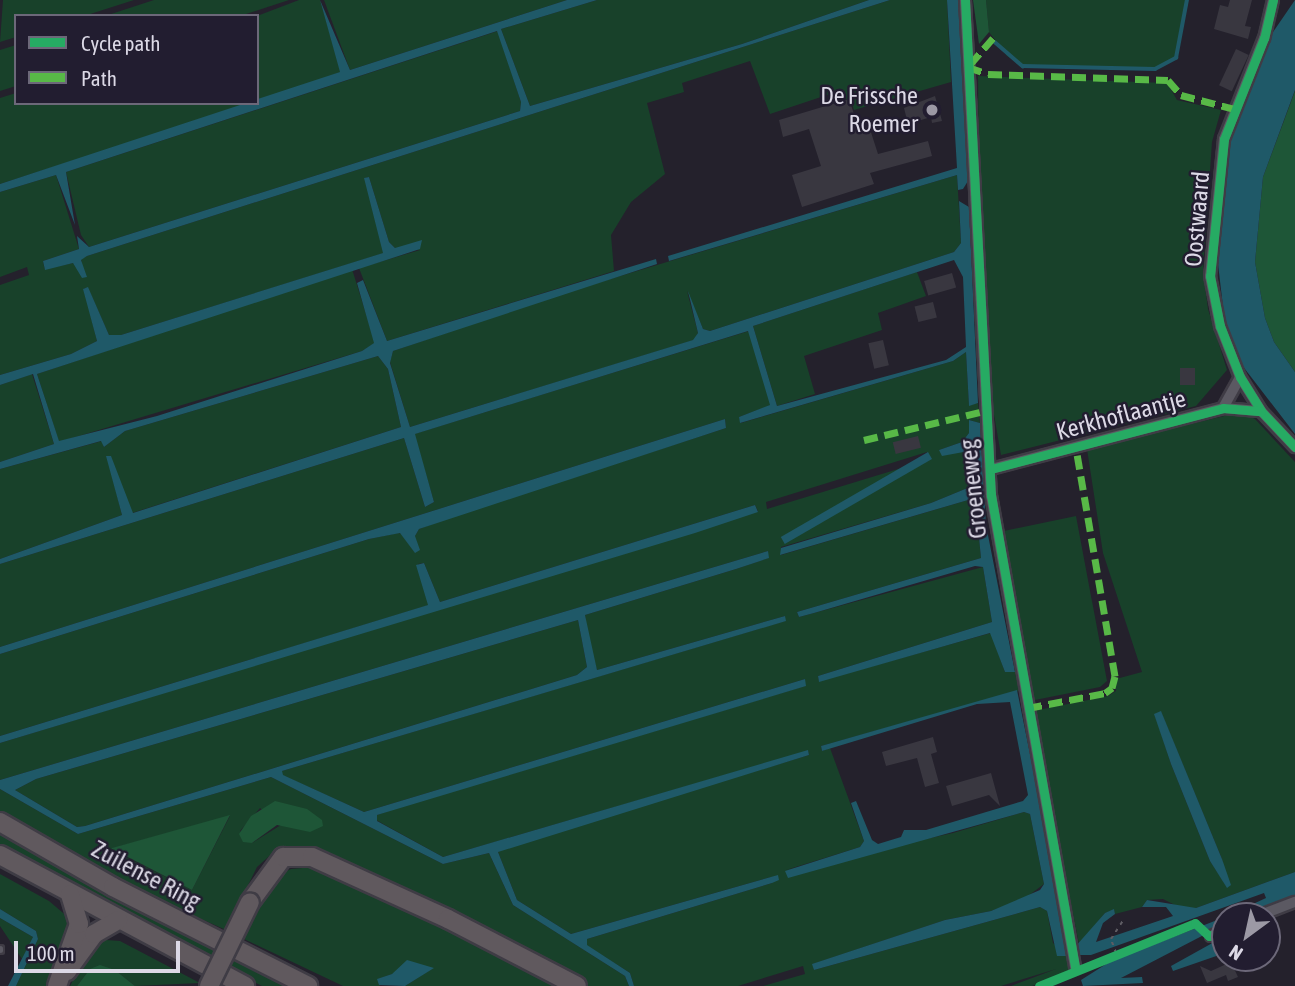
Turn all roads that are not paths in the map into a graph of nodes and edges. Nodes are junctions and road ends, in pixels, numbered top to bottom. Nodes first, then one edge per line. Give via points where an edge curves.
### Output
1 (965, 0) edge
2 (1273, 0) edge
3 (1240, 377) junction
4 (1223, 408) junction
5 (1261, 411) junction
6 (1295, 447) edge
7 (991, 469) junction
8 (0, 822) edge
9 (0, 855) edge
10 (70, 894) junction
11 (118, 920) junction
12 (1075, 968) dead end
13 (59, 983) edge
14 (209, 986) edge
15 (244, 986) edge
16 (307, 986) edge
17 (577, 986) edge

1 - 7 street, Groeneweg via 984,411
2 - 3 street, Oostwaard via 1264,37 1224,139 1210,276 1220,326
3 - 4 street, Kerkhoflaantje
3 - 5 street, Oostwaard
4 - 5 street, Kerkhoflaantje
4 - 7 street, Kerkhoflaantje
5 - 6 street, Oostwaard
7 - 12 street, Groeneweg via 994,521
8 - 16 main road, Zuilense Ring via 113,887
9 - 10 main road
10 - 11 main road
10 - 13 main road via 79,924
11 - 13 main road via 94,934
11 - 15 main road
14 - 17 main road, bridge via 250,902 283,857 301,854 326,862

